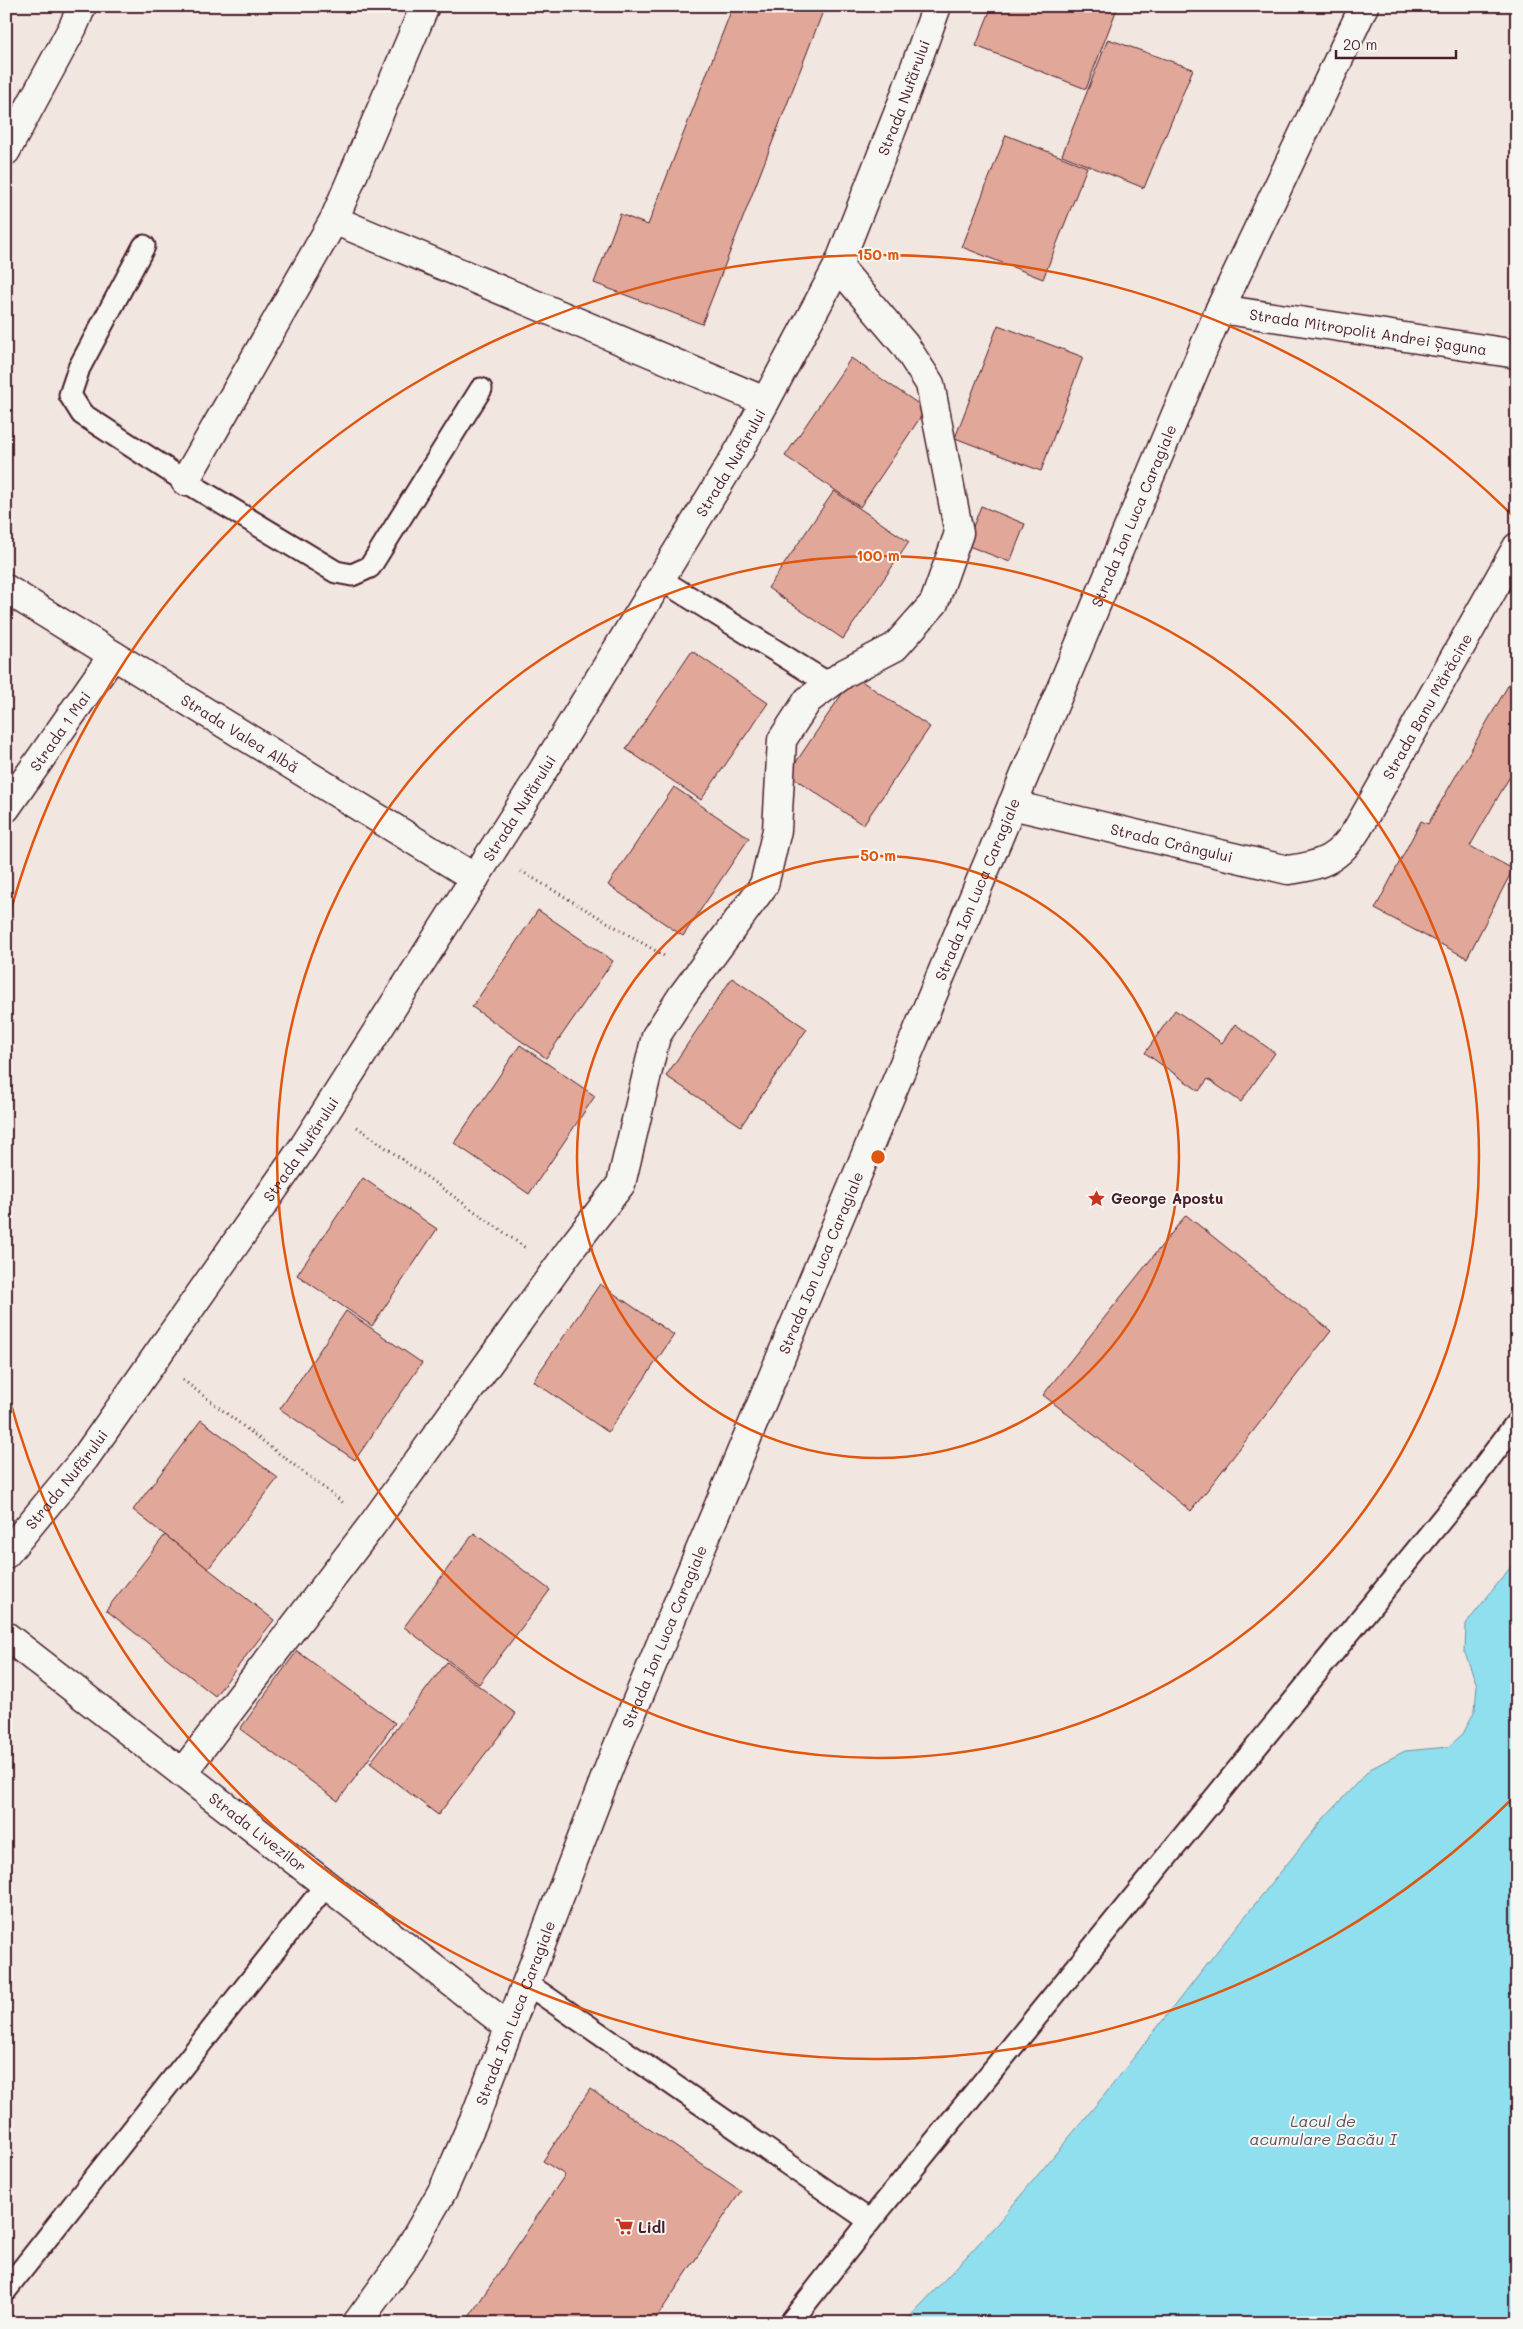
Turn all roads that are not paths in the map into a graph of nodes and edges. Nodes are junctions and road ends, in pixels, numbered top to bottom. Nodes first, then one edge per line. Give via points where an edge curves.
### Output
1 (82, 6) edge
2 (425, 6) edge
3 (937, 6) edge
4 (1364, 6) edge
5 (6, 151) edge
6 (334, 220) junction
7 (144, 246) dead end
8 (838, 266) junction
9 (1220, 309) junction
10 (1517, 354) edge
11 (481, 389) dead end
12 (765, 401) junction
13 (185, 481) junction
14 (1517, 547) edge
15 (660, 579) junction
16 (6, 589) edge
17 (113, 655) junction
18 (830, 684) junction
19 (1012, 805) junction
20 (6, 808) edge
21 (1330, 859) joint
22 (475, 878) junction
23 (1517, 1422) edge
24 (6, 1554) edge
25 (6, 1636) edge
26 (182, 1773) junction
27 (326, 1885) junction
28 (526, 1983) junction
29 (509, 2027) junction
30 (870, 2221) junction
31 (6, 2290) edge
32 (358, 2323) edge
33 (790, 2323) edge

1 - 5 street
2 - 6 street
3 - 8 street, Strada Nufărului
4 - 9 street, Strada Ion Luca Caragiale
6 - 12 street
6 - 13 street
7 - 13 lane via 79,368 70,395 82,414
8 - 12 street, Strada Nufărului
8 - 18 street via 905,345 930,384 959,533 934,603 895,647
9 - 10 street, Strada Mitropolit Andrei Șaguna
9 - 19 street, Strada Ion Luca Caragiale
11 - 13 lane via 370,567 352,574 336,572
12 - 15 street, Strada Nufărului
14 - 21 street, Strada Banu Mărăcine via 1351,840
15 - 18 lane
15 - 22 street, Strada Nufărului
16 - 17 street, Strada Valea Albă
17 - 20 street, Strada 1 Mai
17 - 22 street, Strada Valea Albă
18 - 26 street via 808,700 782,740 777,830 764,886 656,1036 622,1184 556,1269 372,1525
19 - 21 street, Strada Crângului via 1288,870 1313,867
19 - 28 street, Strada Ion Luca Caragiale via 614,1756
22 - 24 street, Strada Nufărului via 304,1146 85,1458
23 - 30 lane via 1468,1487
25 - 26 street, Strada Livezilor
26 - 27 street, Strada Livezilor
27 - 29 street, Strada Livezilor
27 - 31 lane
28 - 29 street, Strada Ion Luca Caragiale
28 - 30 lane
29 - 32 street, Strada Ion Luca Caragiale via 476,2117 444,2188 404,2258
30 - 33 lane

